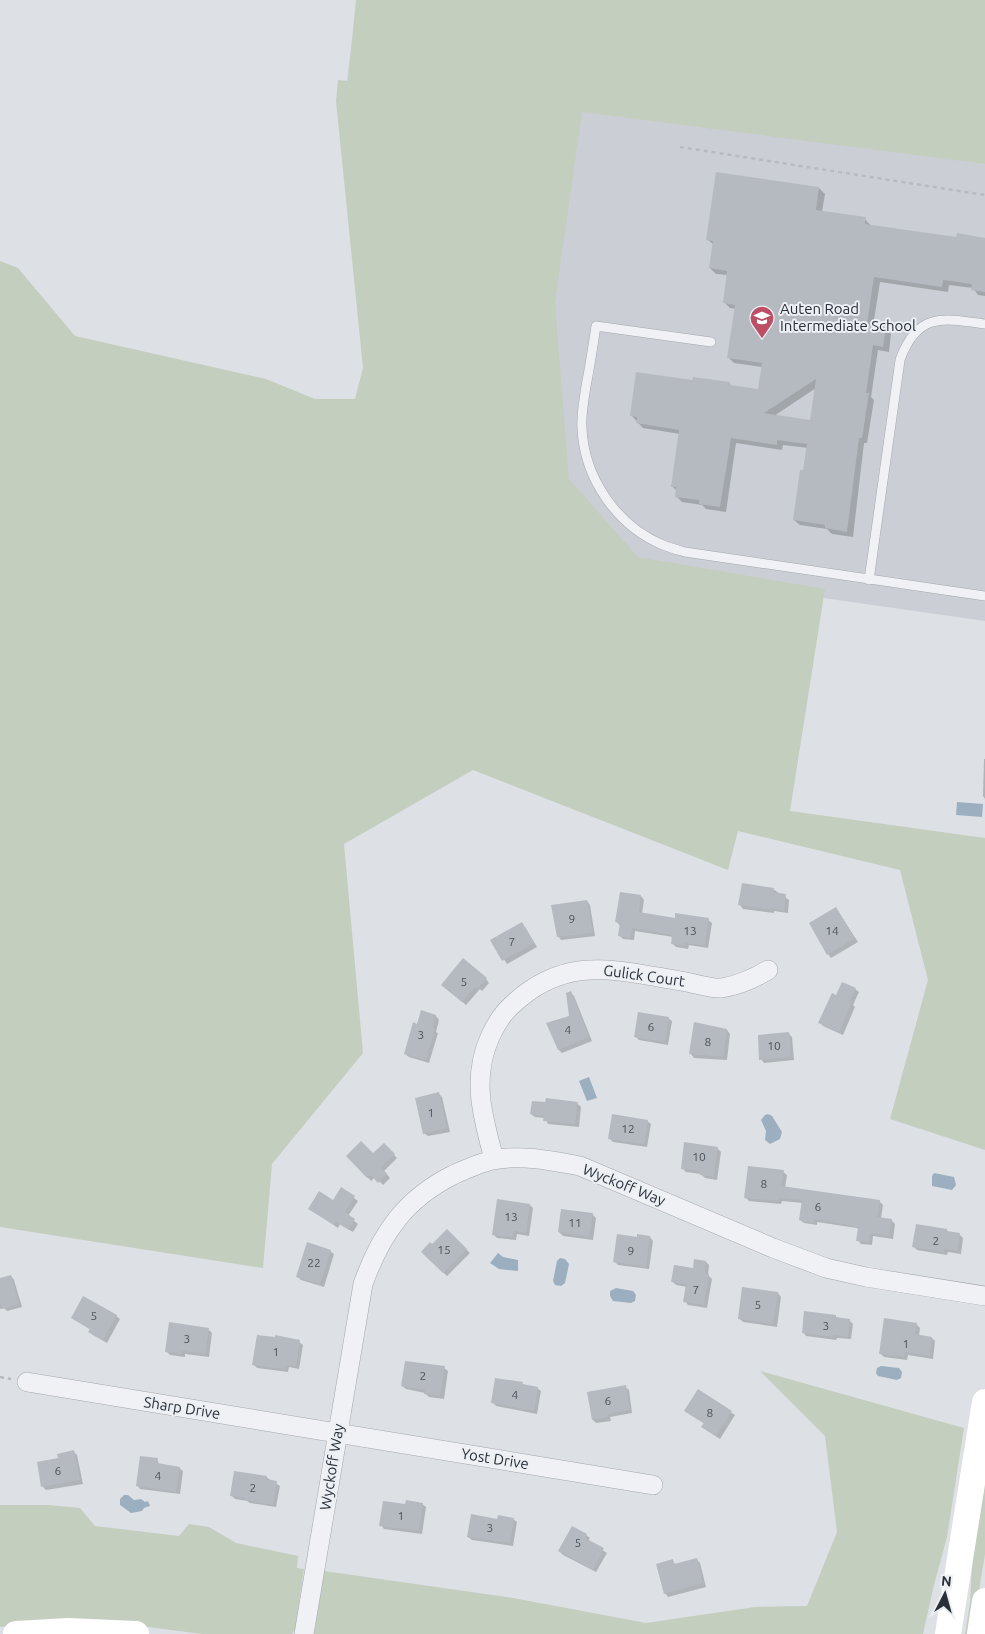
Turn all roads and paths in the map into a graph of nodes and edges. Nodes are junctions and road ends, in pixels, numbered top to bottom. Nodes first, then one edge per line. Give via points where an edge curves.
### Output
1 (680, 147) dead end
2 (985, 196) edge
3 (985, 324) edge
4 (711, 342) dead end
5 (869, 580) junction
6 (985, 596) edge
7 (768, 970) dead end
8 (494, 1159) junction
9 (985, 1296) edge
10 (27, 1382) dead end
11 (985, 1402) edge
12 (338, 1433) junction
13 (652, 1485) dead end
14 (985, 1602) edge
15 (16, 1634) edge
16 (136, 1634) edge
17 (304, 1634) edge
18 (948, 1634) edge
19 (980, 1634) edge

1 - 2 path
3 - 5 lane via 947,319 932,322 921,327 905,347 900,360
4 - 5 lane via 596,326 582,428 590,467 605,497 618,514 639,531 685,552
5 - 6 lane
7 - 8 street, Gulick Court via 746,982 720,988 622,971 572,971 549,978 524,993 494,1027 481,1062 482,1107
8 - 9 street, Wyckoff Way via 549,1160 580,1166 826,1268 866,1278
8 - 12 street, Wyckoff Way via 435,1184 398,1216 384,1236 363,1284
10 - 12 street, Sharp Drive
11 - 18 street
12 - 13 street, Yost Drive
12 - 17 street, Wyckoff Way
14 - 19 street
15 - 16 street via 68,1631

